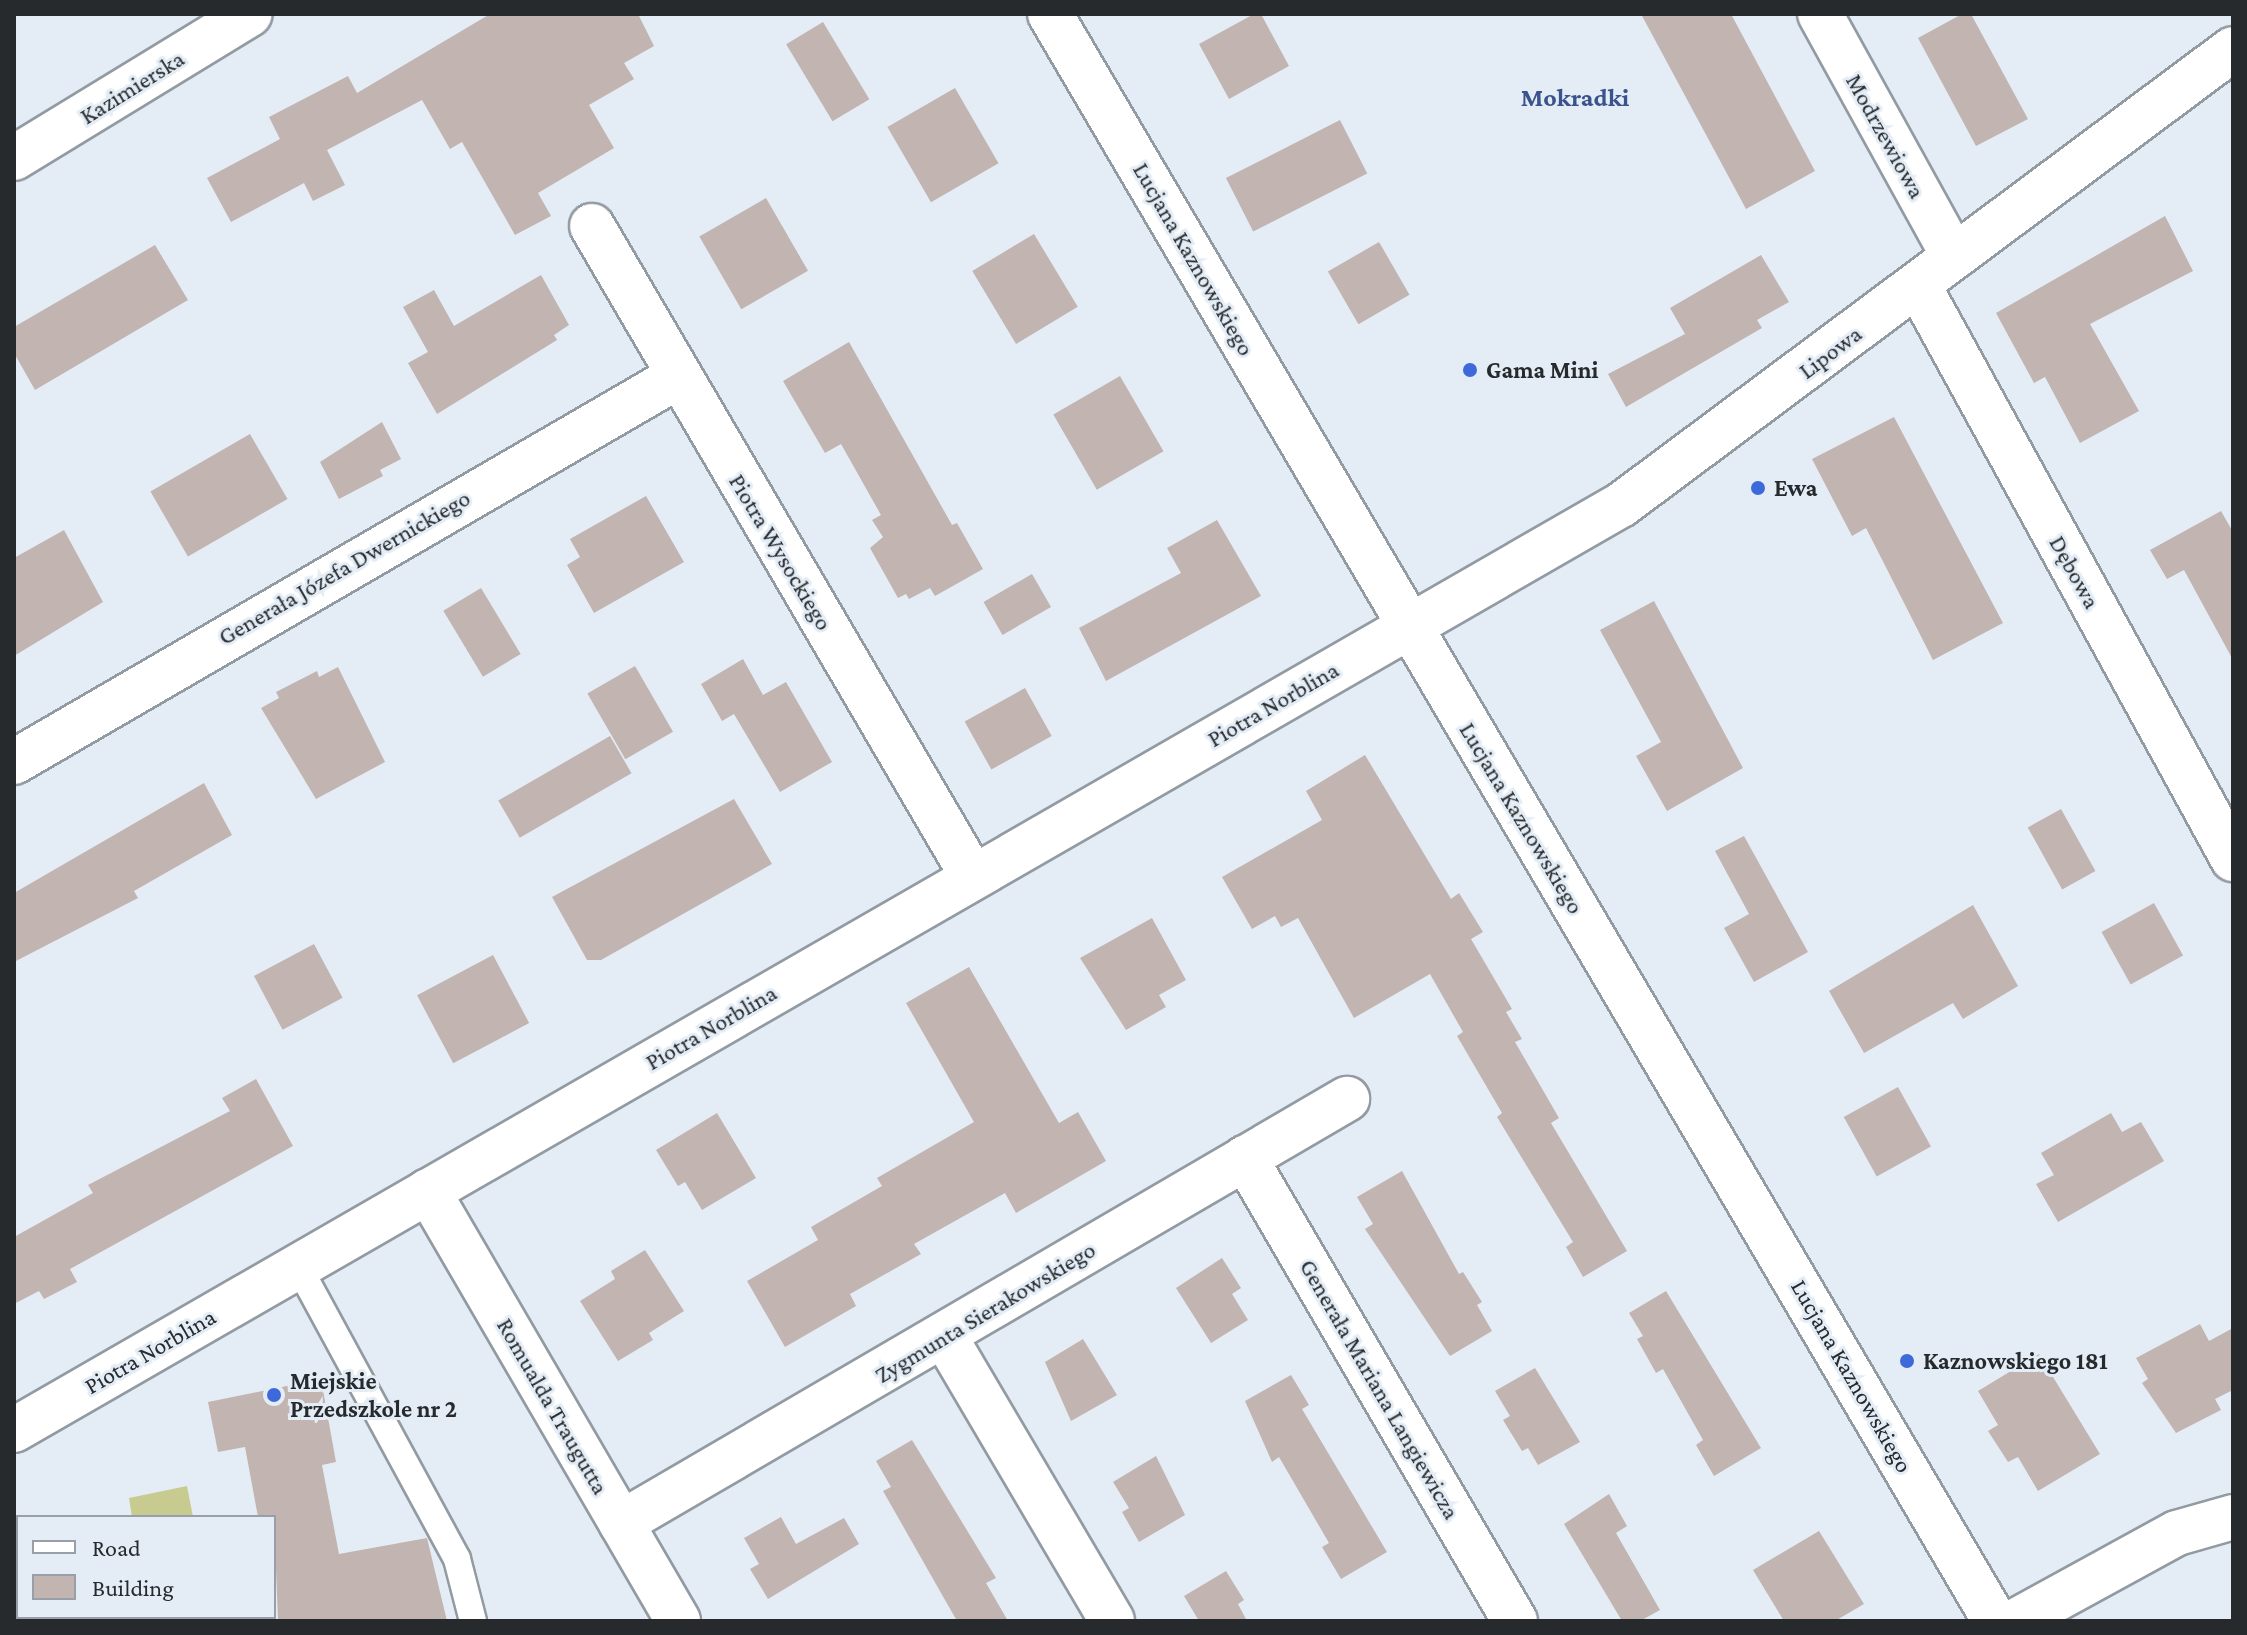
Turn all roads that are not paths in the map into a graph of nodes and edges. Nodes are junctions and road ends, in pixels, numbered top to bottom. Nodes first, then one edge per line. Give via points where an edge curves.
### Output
1 (250, 14) edge
2 (1050, 14) edge
3 (1820, 14) edge
4 (2233, 49) edge
5 (14, 158) edge
6 (592, 226) dead end
7 (1954, 257) junction
8 (1918, 285) junction
9 (677, 377) junction
10 (1409, 626) junction
11 (14, 762) edge
12 (2233, 859) edge
13 (973, 877) junction
14 (1347, 1099) dead end
15 (1245, 1158) junction
16 (428, 1191) junction
17 (298, 1266) junction
18 (945, 1337) junction
19 (14, 1430) edge
20 (2233, 1517) edge
21 (621, 1523) junction
22 (473, 1621) edge
23 (678, 1621) edge
24 (1112, 1621) edge
25 (1515, 1621) edge
26 (1995, 1621) edge
27 (2016, 1621) edge

1 - 5 street, Kazimierska
2 - 10 street, Lucjana Kaznowskiego
3 - 7 street, Modrzewiowa
4 - 7 street, Lipowa
6 - 9 street, Piotra Wysockiego
7 - 8 street, Lipowa
8 - 10 street, Lipowa via 1665,477
8 - 12 street, Dębowa
9 - 11 street, Generała Józefa Dwernickiego
9 - 13 street, Piotra Wysockiego
10 - 13 street, Piotra Norblina
10 - 26 street, Lucjana Kaznowskiego
13 - 16 street, Piotra Norblina
14 - 15 street, Zygmunta Sierakowskiego
15 - 18 street, Zygmunta Sierakowskiego
15 - 25 street, Generała Mariana Langiewicza
16 - 17 street, Piotra Norblina
16 - 21 street, Romualda Traugutta
17 - 19 street, Piotra Norblina
17 - 22 lane via 457,1559
18 - 21 street, Zygmunta Sierakowskiego
18 - 24 street
20 - 27 street via 2177,1533
21 - 23 street, Romualda Traugutta

